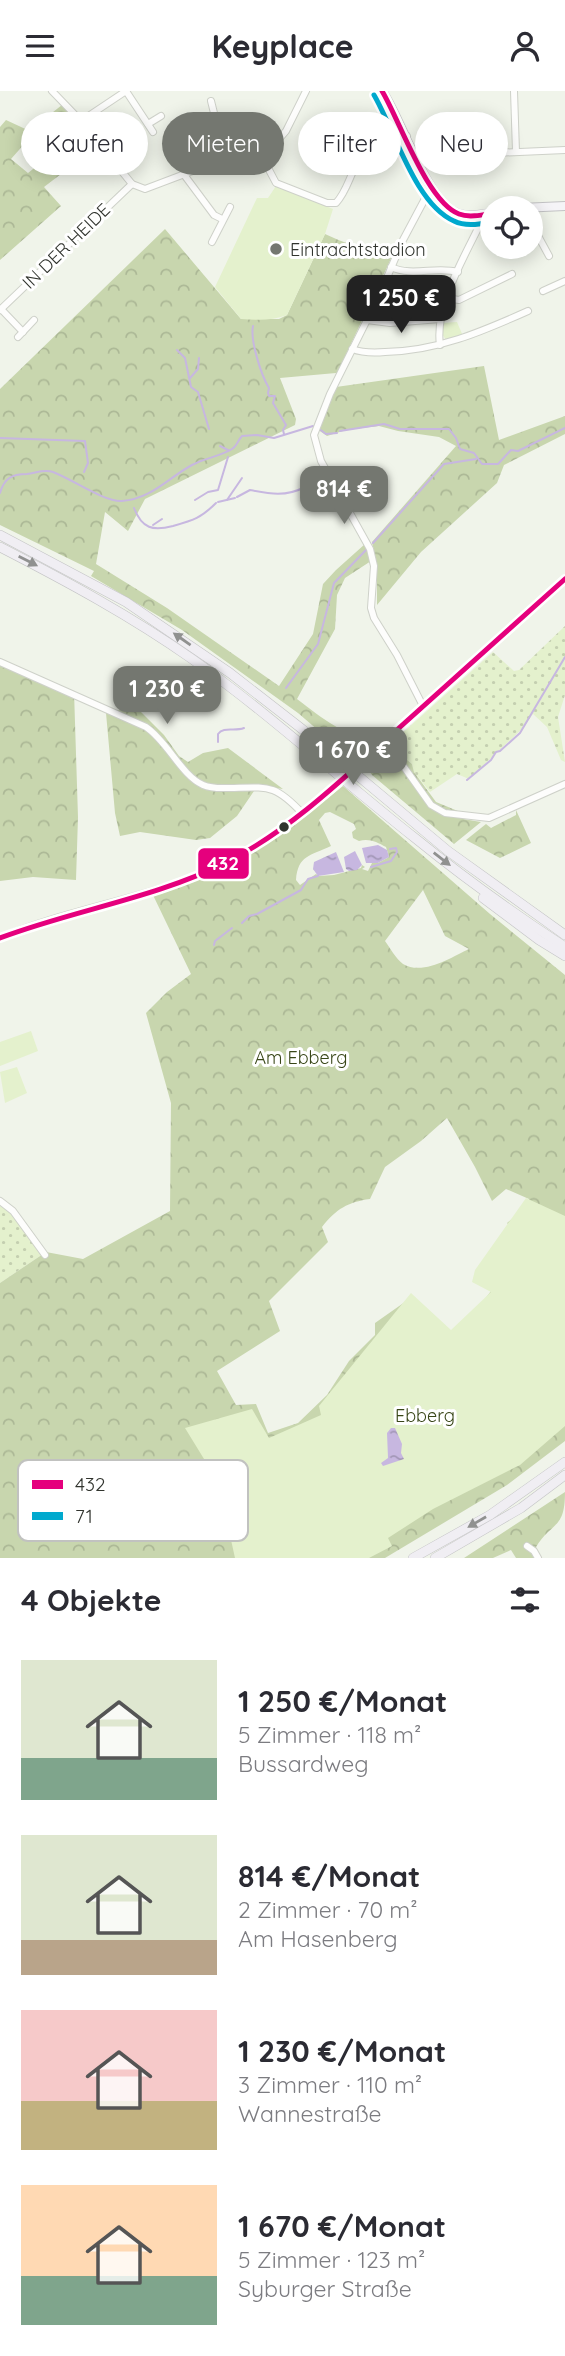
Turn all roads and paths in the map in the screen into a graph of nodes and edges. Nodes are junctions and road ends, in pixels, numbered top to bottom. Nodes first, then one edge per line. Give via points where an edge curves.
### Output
1 (52, 91) edge
2 (126, 91) edge
3 (306, 91) edge
4 (382, 91) edge
5 (514, 91) edge
6 (211, 101) dead end
7 (72, 112) edge
8 (94, 112) edge
9 (140, 112) edge
10 (214, 112) edge
11 (161, 116) dead end
12 (148, 124) joint
13 (153, 132) dead end
14 (284, 133) edge
15 (407, 136) junction
16 (565, 150) edge
17 (508, 152) edge
18 (516, 152) junction
19 (125, 175) edge
20 (272, 175) edge
21 (185, 176) joint
22 (132, 184) junction
23 (433, 191) junction
24 (565, 206) edge
25 (230, 207) dead end
26 (543, 207) edge
27 (480, 214) edge
28 (222, 219) junction
29 (480, 229) edge
30 (212, 242) dead end
31 (543, 245) edge
32 (549, 256) dead end
33 (391, 267) junction
34 (458, 272) junction
35 (512, 274) dead end
36 (565, 281) edge
37 (543, 291) dead end
38 (446, 298) junction
39 (1, 310) edge
40 (528, 311) dead end
41 (34, 320) dead end
42 (368, 320) junction
43 (440, 320) junction
44 (440, 345) junction
45 (352, 349) junction
46 (0, 535) edge
47 (0, 547) edge
48 (565, 579) edge
49 (0, 661) edge
50 (423, 706) junction
51 (379, 747) junction
52 (565, 784) edge
53 (370, 787) junction
54 (303, 814) junction
55 (470, 881) junction
56 (565, 928) edge
57 (565, 935) edge
58 (0, 938) edge
59 (539, 940) junction
60 (565, 947) edge
61 (565, 956) edge
62 (565, 964) edge
63 (0, 1201) edge
64 (46, 1255) dead end
65 (565, 1462) edge
66 (565, 1475) edge
67 (527, 1546) dead end
68 (413, 1558) edge
69 (435, 1558) edge
70 (538, 1558) edge

1 - 7 street
2 - 8 street
2 - 9 street
3 - 14 street
4 - 15 main road
5 - 18 street
6 - 10 street
11 - 12 street
12 - 13 street
15 - 20 street via 364,157 336,204 276,183
15 - 23 main road
16 - 18 street
17 - 18 street
19 - 22 street
21 - 22 street via 145,189
21 - 28 street
22 - 39 street, IN DER HEIDE
23 - 27 main road via 456,213
23 - 33 street
24 - 26 main road
25 - 28 street
28 - 30 street
29 - 34 street
31 - 32 street
33 - 34 street
33 - 42 street
34 - 38 street
35 - 38 street via 459,300
36 - 37 street
38 - 43 street
39 - 41 street, IN DER HEIDE via 20,334
40 - 44 street
42 - 43 street
42 - 45 street
43 - 44 street
44 - 45 street via 397,352
45 - 50 street via 319,417 314,438 321,461 370,549 374,618
53 -> 46 highway via 249,687 161,624
47 -> 55 highway via 100,600 192,659
48 - 50 street
49 - 54 street via 146,727 204,785 268,788 284,794
50 - 51 street
51 - 52 street via 404,767 430,805 445,813 489,818
51 - 54 street, bridge
53 - 56 highway via 491,879
53 - 57 highway via 448,851
54 - 58 street via 207,872
55 - 59 highway via 482,897
55 - 60 highway
59 - 61 highway
59 - 62 highway
63 - 64 street
65 -> 68 highway via 508,1504
66 - 69 highway via 521,1508
67 - 70 street

